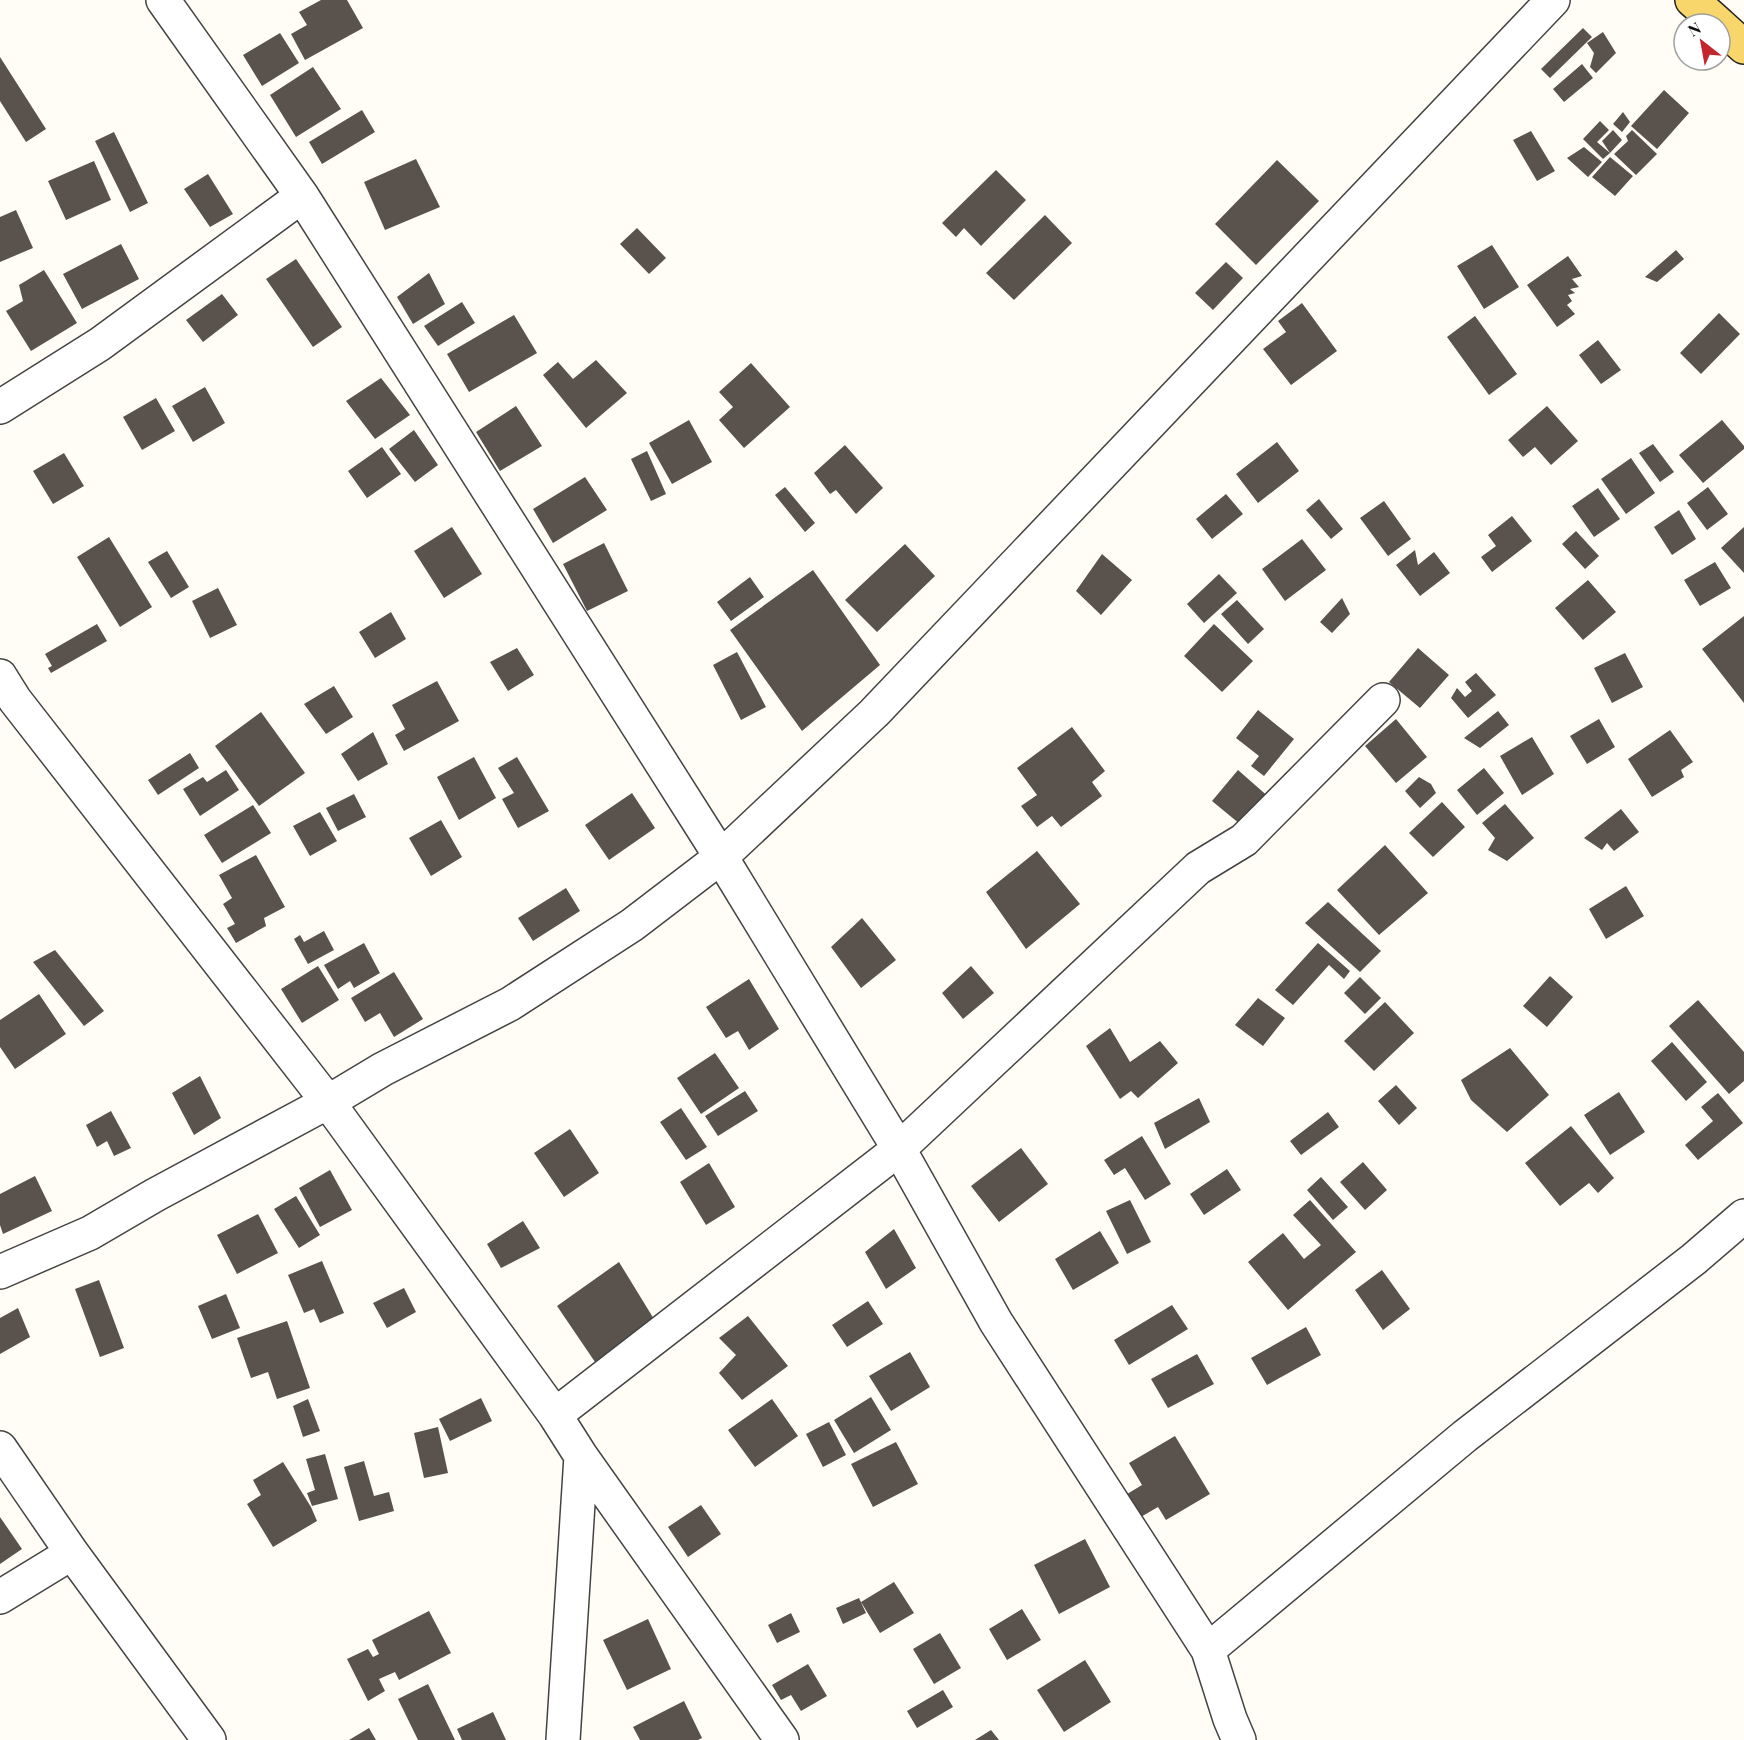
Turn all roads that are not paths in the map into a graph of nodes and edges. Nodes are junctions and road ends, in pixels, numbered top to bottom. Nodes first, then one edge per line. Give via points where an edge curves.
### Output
1 (163, 0) edge
2 (1552, 0) edge
3 (1692, 0) edge
4 (1705, 12) edge
5 (1732, 36) edge
6 (1744, 47) edge
7 (302, 196) junction
8 (0, 407) edge
9 (0, 676) edge
10 (1383, 700) dead end
11 (721, 857) junction
12 (328, 1102) junction
13 (899, 1149) junction
14 (1744, 1216) edge
15 (0, 1272) edge
16 (555, 1415) junction
17 (0, 1448) edge
18 (581, 1456) junction
19 (72, 1553) junction
20 (0, 1597) edge
21 (1208, 1650) junction
22 (209, 1740) edge
23 (563, 1740) edge
24 (782, 1740) edge
25 (1239, 1740) edge

1 - 7 street
2 - 11 street via 874,713
3 - 4 main road
5 - 6 main road
7 - 8 street via 100,344
7 - 11 street
9 - 12 street
10 - 13 street via 1244,840 1198,868
11 - 12 street via 632,925 510,1004
11 - 13 street
12 - 15 street via 90,1233
12 - 16 street
13 - 16 street
13 - 21 street via 996,1322
14 - 21 street via 1465,1436
16 - 18 street
17 - 19 street
18 - 23 street
18 - 24 street
19 - 20 street
19 - 22 street
21 - 25 street

